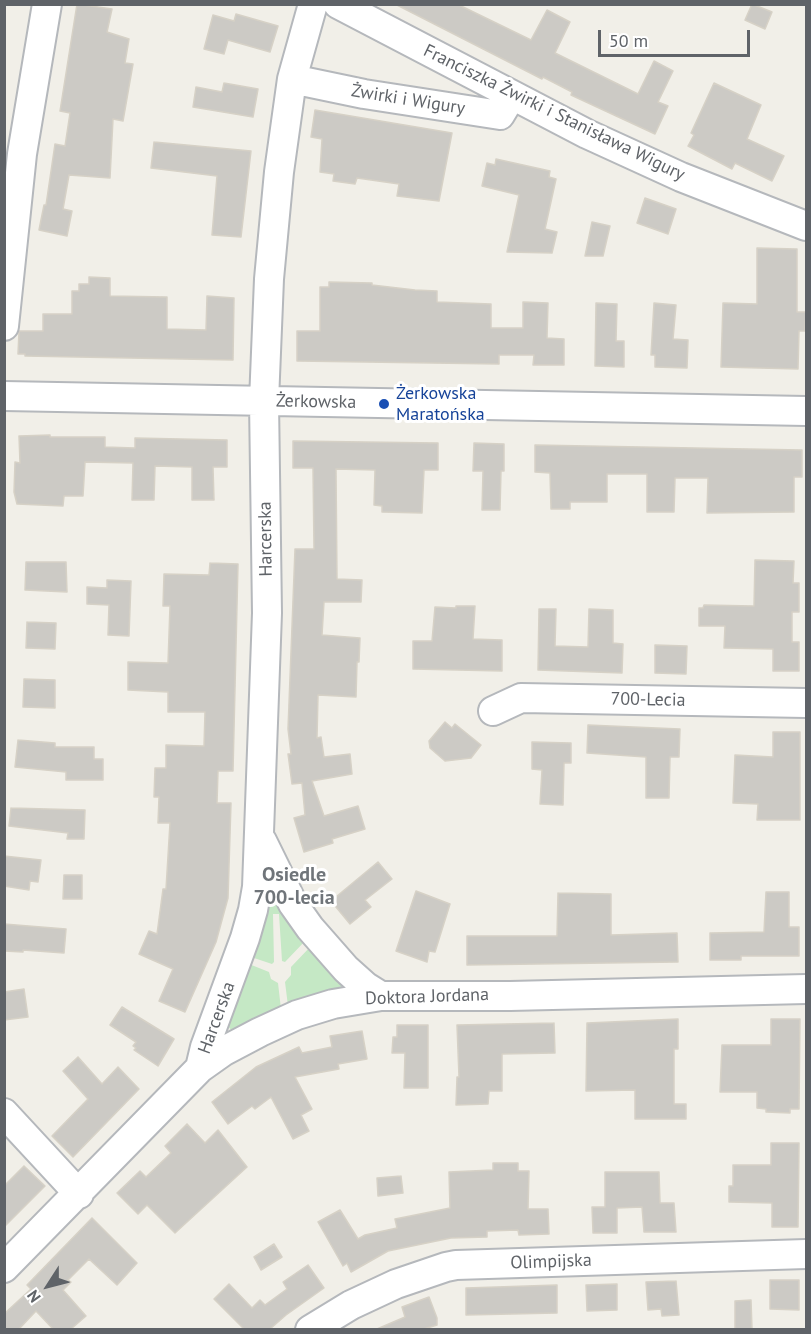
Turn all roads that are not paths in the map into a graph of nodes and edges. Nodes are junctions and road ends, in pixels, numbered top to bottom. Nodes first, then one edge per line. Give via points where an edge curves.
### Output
1 (47, 4) edge
2 (314, 4) edge
3 (338, 4) edge
4 (292, 79) junction
5 (512, 95) junction
6 (807, 226) edge
7 (4, 326) edge
8 (4, 396) edge
9 (264, 401) junction
10 (807, 411) edge
11 (807, 702) edge
12 (493, 711) dead end
13 (260, 836) junction
14 (807, 989) edge
15 (381, 996) junction
16 (200, 1068) junction
17 (4, 1113) edge
18 (79, 1194) junction
19 (807, 1254) edge
20 (4, 1268) edge
21 (310, 1329) edge

1 - 7 street via 22,154
2 - 4 street, Harcerska
3 - 5 street, Franciszka Żwirki i Stanisława Wigury
4 - 5 street, Żwirki i Wigury via 500,115
4 - 9 street, Harcerska via 269,279
5 - 6 street, Franciszka Żwirki i Stanisława Wigury via 681,177
8 - 9 street, Żerkowska
9 - 10 street, Żerkowska
9 - 13 street, Harcerska via 267,613
11 - 12 street, 700-Lecia via 521,698
13 - 15 street via 293,904 310,928 346,969
13 - 16 street, Harcerska via 253,910
14 - 15 street, Doktora Jordana
15 - 16 street, Doktora Jordana via 297,1015 224,1051
16 - 18 street, Doktora Jordana
17 - 18 street
18 - 20 street, Doktora Jordana
19 - 21 street, Olimpijska via 456,1265 396,1284

